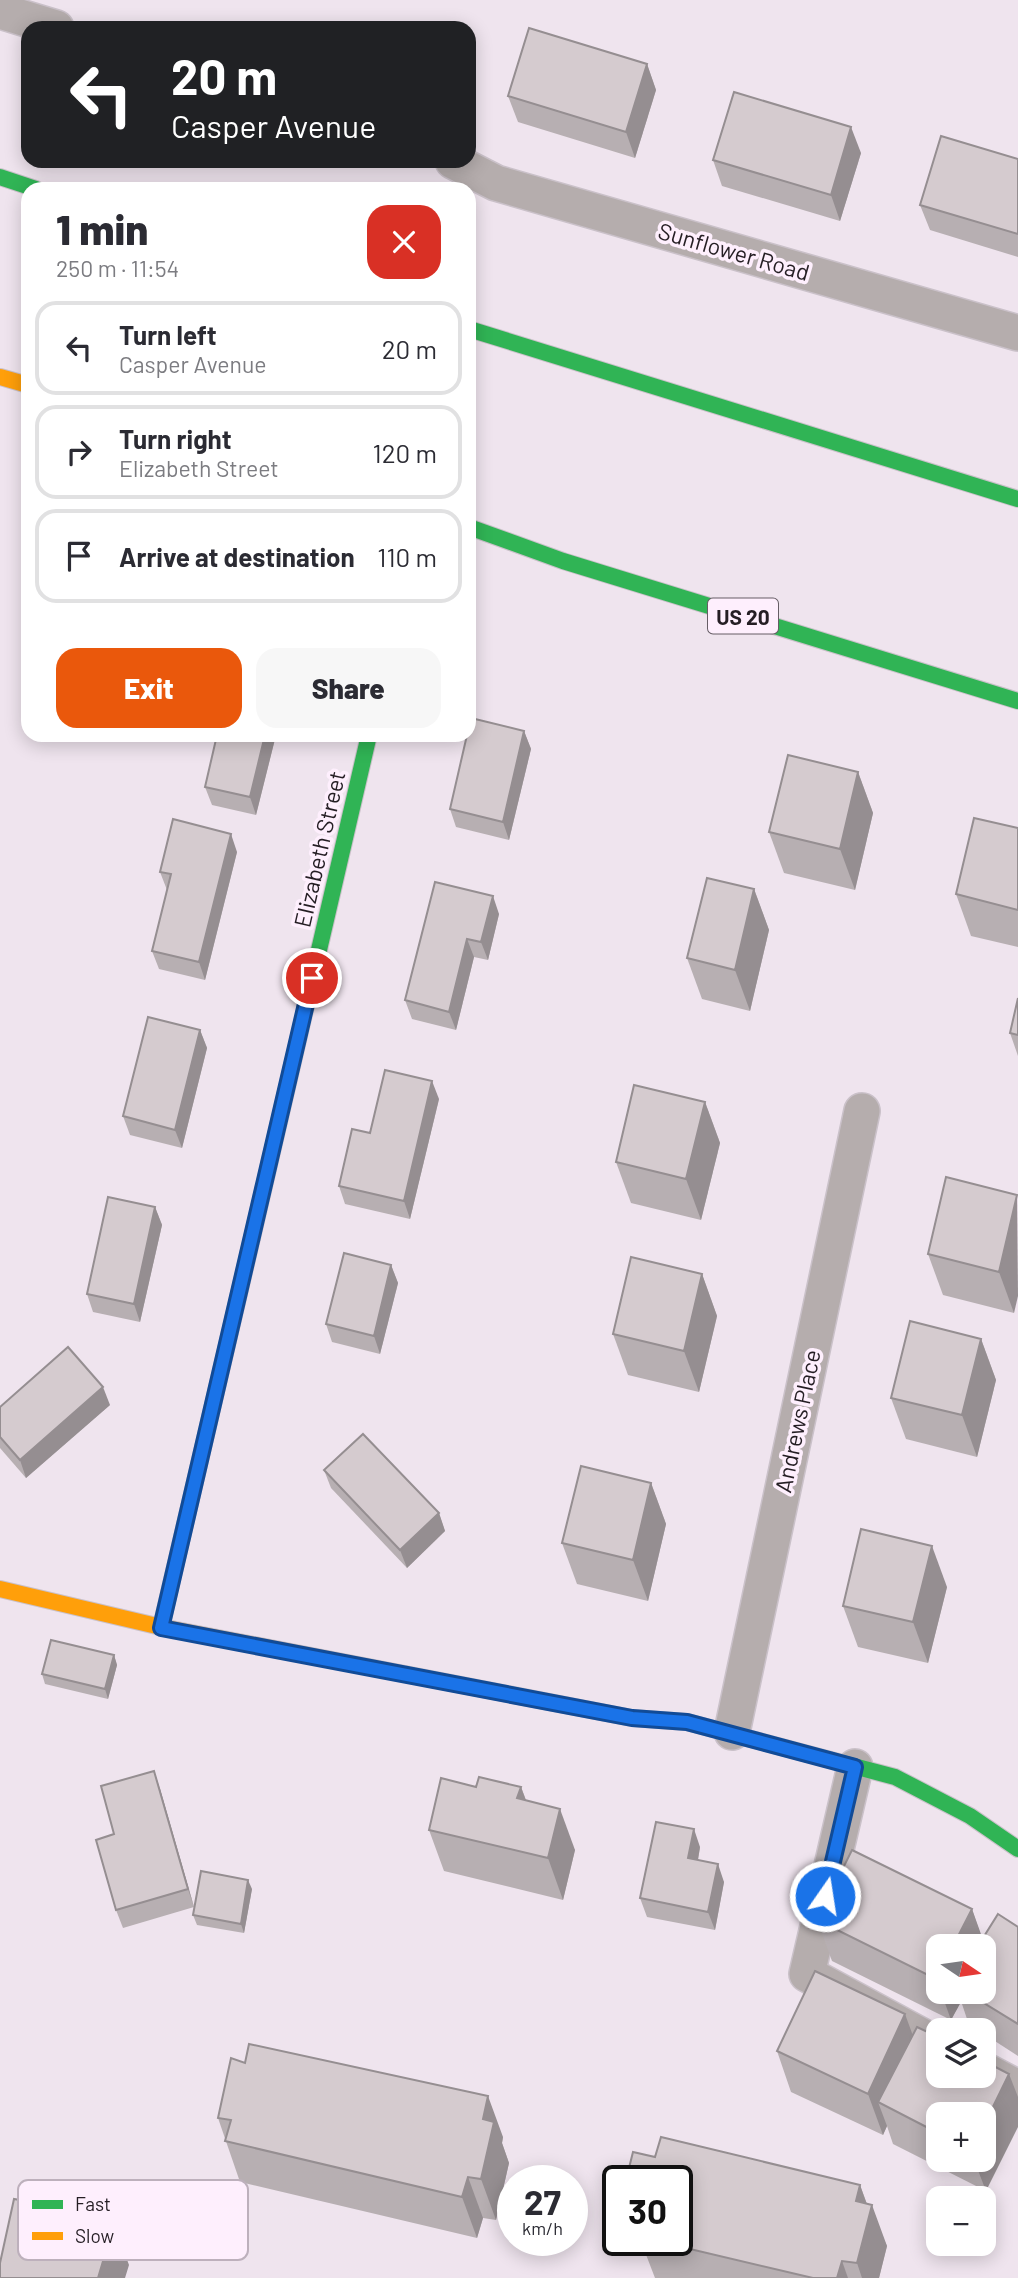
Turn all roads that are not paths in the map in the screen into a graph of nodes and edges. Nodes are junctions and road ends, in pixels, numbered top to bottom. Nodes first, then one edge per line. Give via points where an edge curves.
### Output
1 (0, 11) edge
2 (33, 21) edge
3 (467, 168) edge
4 (0, 177) edge
5 (21, 184) edge
6 (476, 330) edge
7 (1018, 333) edge
8 (0, 377) edge
9 (21, 384) edge
10 (1018, 499) edge
11 (476, 530) edge
12 (1018, 701) edge
13 (367, 742) edge
14 (862, 1111) dead end
15 (0, 1589) edge
16 (161, 1628) junction
17 (732, 1732) junction
18 (855, 1767) junction
19 (1018, 1849) edge
20 (926, 2038) edge
21 (996, 2076) edge
22 (1018, 2088) edge

1 - 2 street
3 - 7 street, Sunflower Road via 496,183
4 - 5 main road
6 - 10 main road
8 - 9 main road
11 - 12 main road, US 20 via 563,561
13 - 16 main road, Elizabeth Street
14 - 17 street, Andrews Place
15 - 16 main road
16 - 17 main road via 632,1718 687,1722
17 - 18 main road
18 - 19 main road via 895,1777 970,1816
18 - 20 street via 807,1974
21 - 22 street

